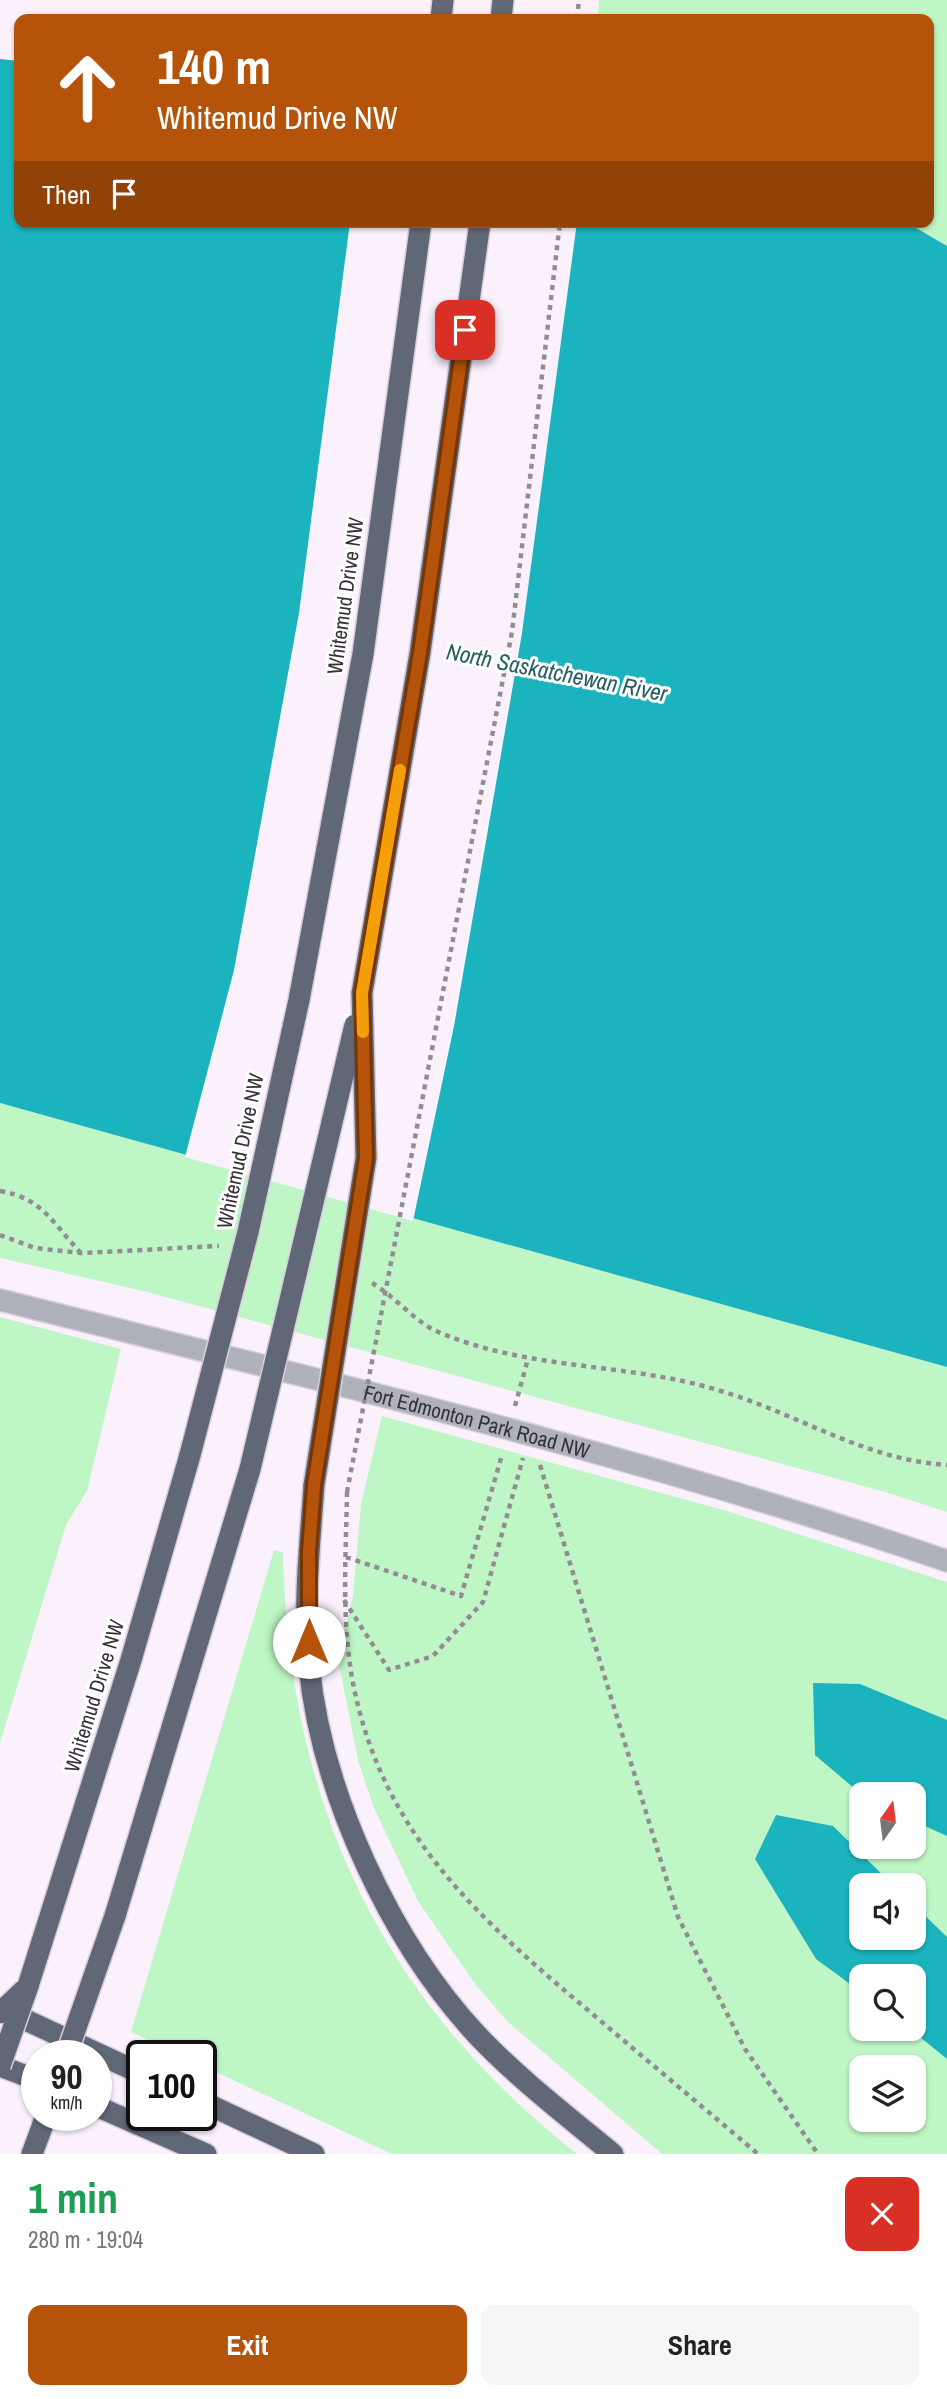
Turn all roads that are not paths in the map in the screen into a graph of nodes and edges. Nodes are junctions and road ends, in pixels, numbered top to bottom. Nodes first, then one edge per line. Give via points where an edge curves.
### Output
1 (420, 228) edge
2 (479, 228) edge
3 (362, 993) junction
4 (0, 1300) edge
5 (947, 1561) edge
6 (28, 1986) junction
7 (0, 2011) edge
8 (71, 2040) edge
9 (0, 2066) edge
10 (126, 2067) edge
11 (21, 2074) edge
12 (217, 2109) edge
13 (112, 2113) edge
14 (40, 2131) edge
15 (32, 2154) edge
16 (206, 2154) edge
17 (314, 2154) edge
18 (613, 2154) edge

1 - 6 highway, Whitemud Drive NW, bridge via 363,654 299,1000 248,1232 146,1610
2 - 3 highway via 420,653
3 - 8 highway, bridge via 250,1469 114,1916
3 - 18 highway, bridge via 366,1158 314,1485 309,1552 309,1665 323,1748 384,1905 424,1967 477,2035 541,2096
4 - 5 street, Fort Edmonton Park Road NW via 530,1434 837,1522
6 - 7 highway, bridge
6 - 9 highway, Whitemud Drive NW, bridge
7 - 10 highway
9 - 11 highway
12 - 17 highway
13 - 16 highway
14 - 15 highway

